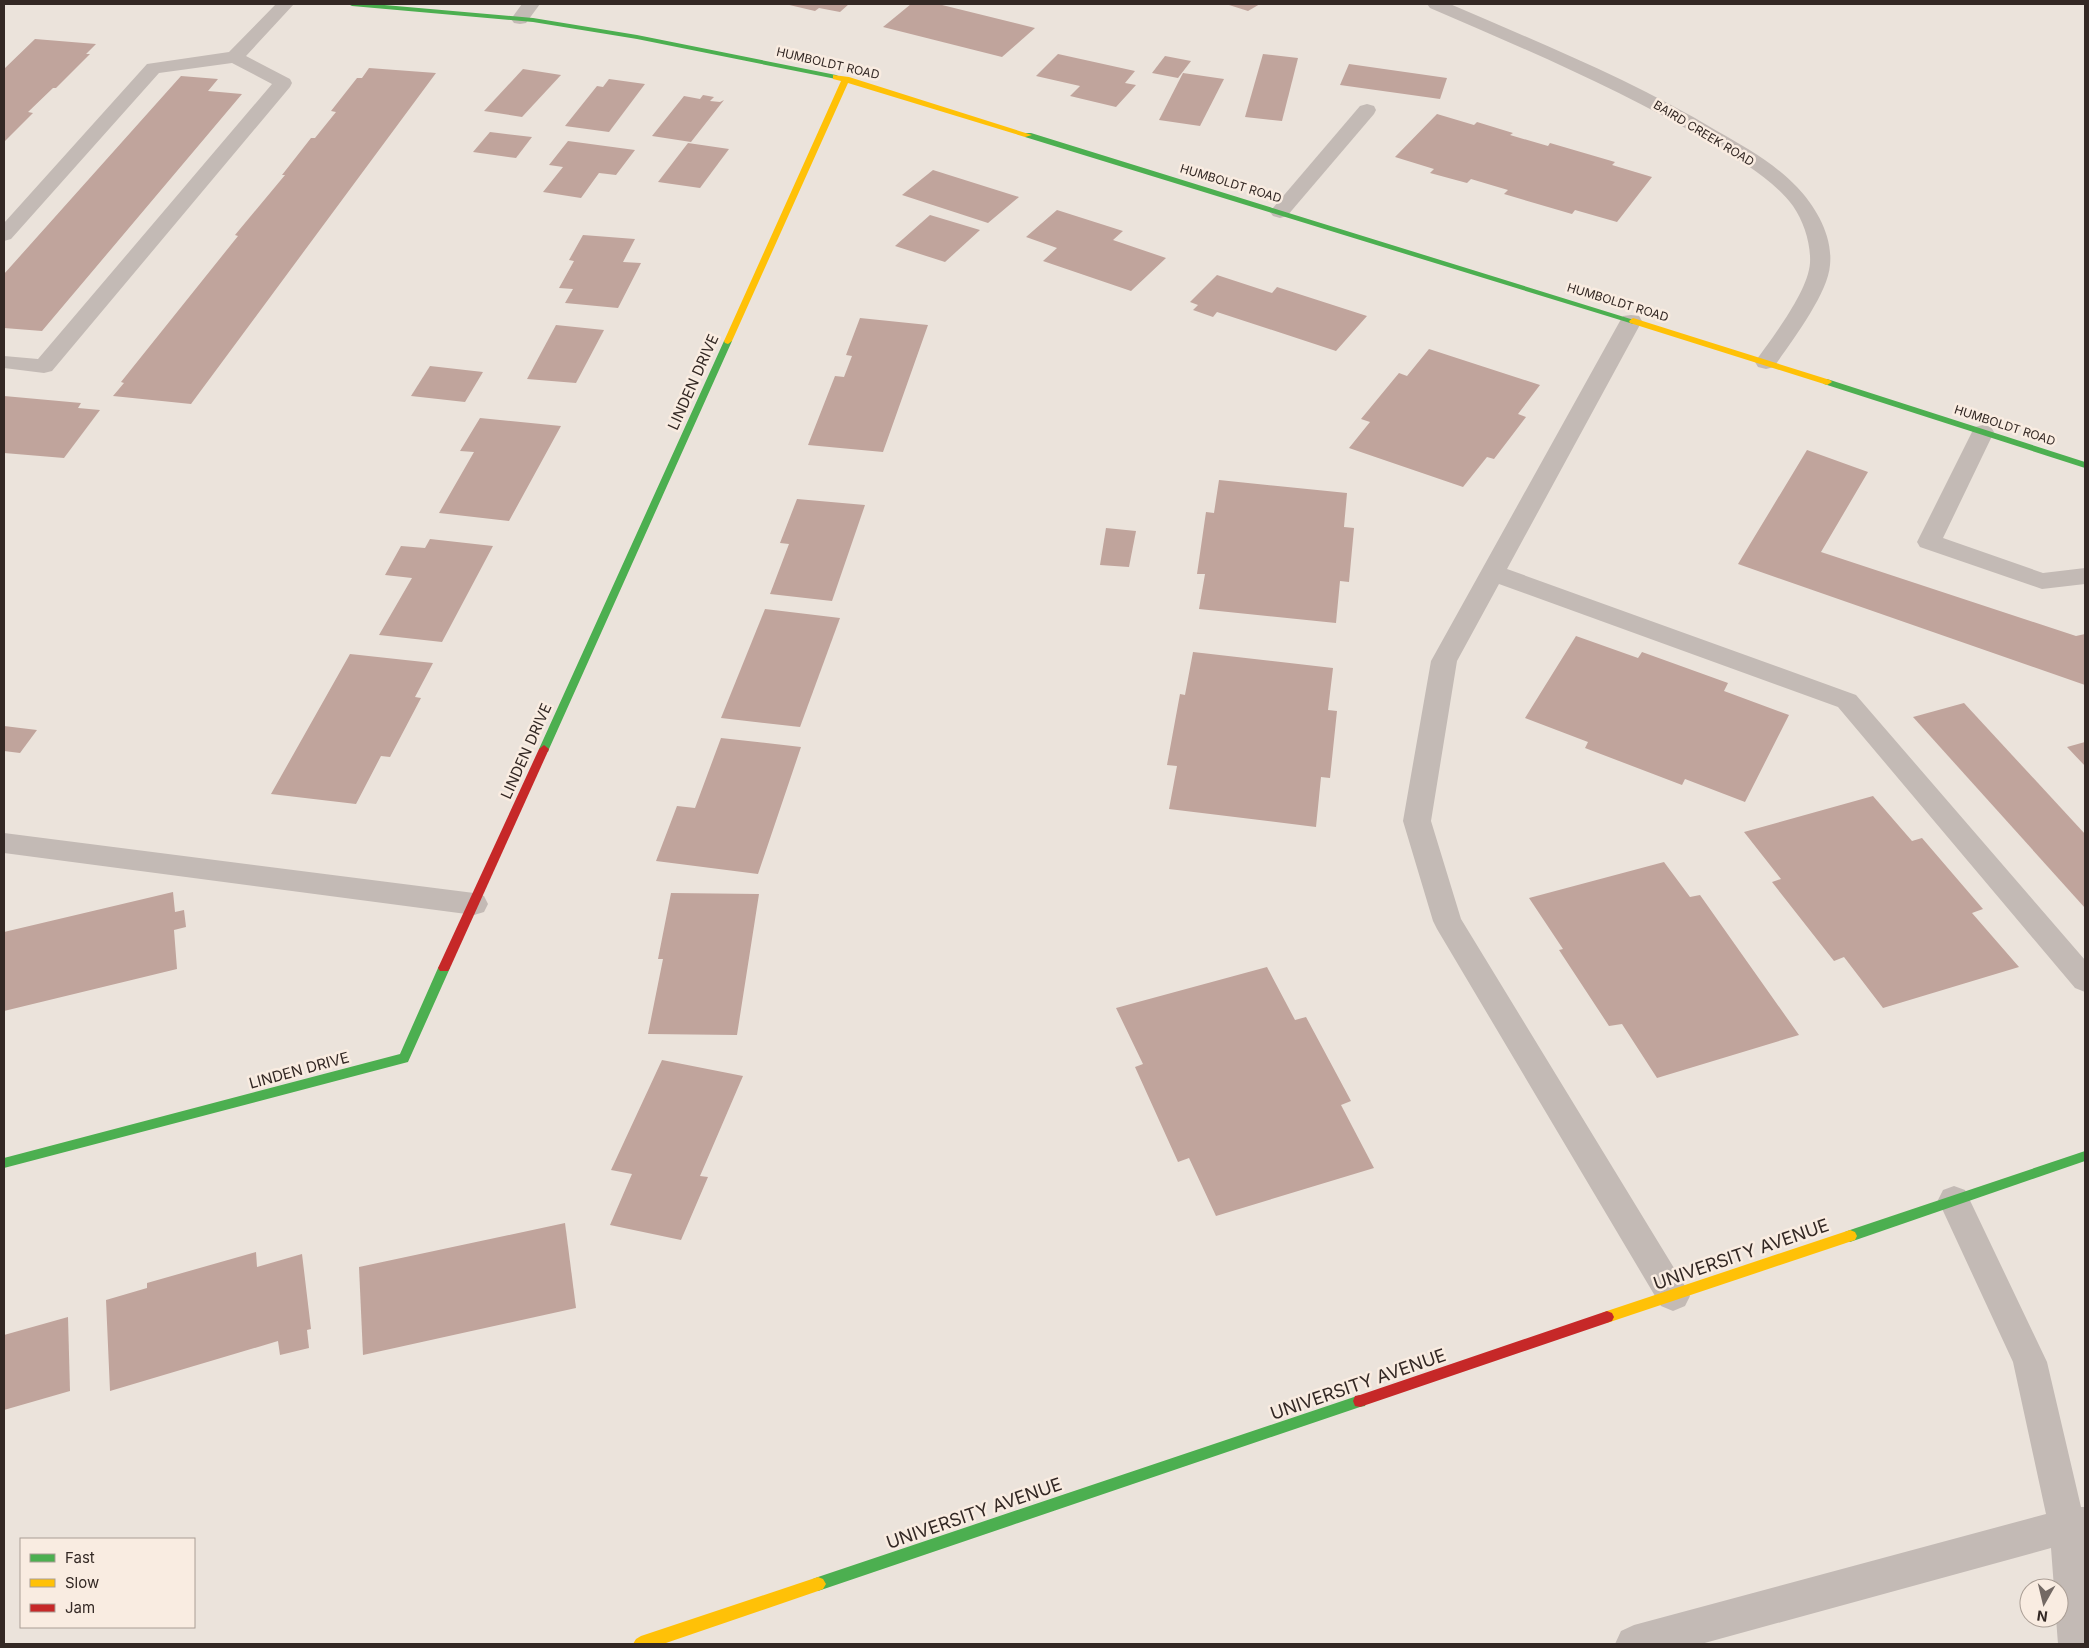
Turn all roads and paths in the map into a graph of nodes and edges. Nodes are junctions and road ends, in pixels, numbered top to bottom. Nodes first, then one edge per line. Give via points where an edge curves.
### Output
1 (285, 4) edge
2 (352, 4) edge
3 (531, 4) edge
4 (1436, 4) edge
5 (520, 19) junction
6 (235, 57) junction
7 (846, 79) junction
8 (1367, 110) dead end
9 (1280, 212) junction
10 (4, 235) edge
11 (1631, 321) junction
12 (4, 362) edge
13 (1766, 362) junction
14 (1983, 432) junction
15 (2085, 465) edge
16 (1492, 573) junction
17 (2085, 576) edge
18 (4, 843) edge
19 (474, 904) junction
20 (2085, 980) edge
21 (2085, 1156) edge
22 (4, 1163) edge
23 (1954, 1200) junction
24 (1673, 1296) junction
25 (2076, 1525) edge
26 (641, 1644) edge
27 (1634, 1644) edge
28 (2077, 1644) edge

1 - 6 street
2 - 5 street, HUMBOLDT ROAD
3 - 5 street
4 - 13 street, BAIRD CREEK ROAD via 1622,86 1686,119 1754,161 1786,187 1811,221 1818,239 1820,266 1809,294
5 - 7 street, HUMBOLDT ROAD via 638,37
6 - 10 street via 153,68
6 - 12 street via 283,84 44,366
7 - 9 street, HUMBOLDT ROAD
7 - 19 street, LINDEN DRIVE
8 - 9 street
9 - 11 street, HUMBOLDT ROAD
11 - 13 street, HUMBOLDT ROAD
11 - 16 street
13 - 14 street, HUMBOLDT ROAD
14 - 15 street, HUMBOLDT ROAD
14 - 17 street via 1929,542 2042,581
16 - 20 street via 1847,701
16 - 24 street via 1444,661 1417,821 1447,921
18 - 19 street
19 - 22 street, LINDEN DRIVE via 404,1058
21 - 23 street, UNIVERSITY AVENUE
23 - 24 street, UNIVERSITY AVENUE
23 - 25 street via 2030,1362
24 - 26 street, UNIVERSITY AVENUE
25 - 27 street
25 - 28 street

